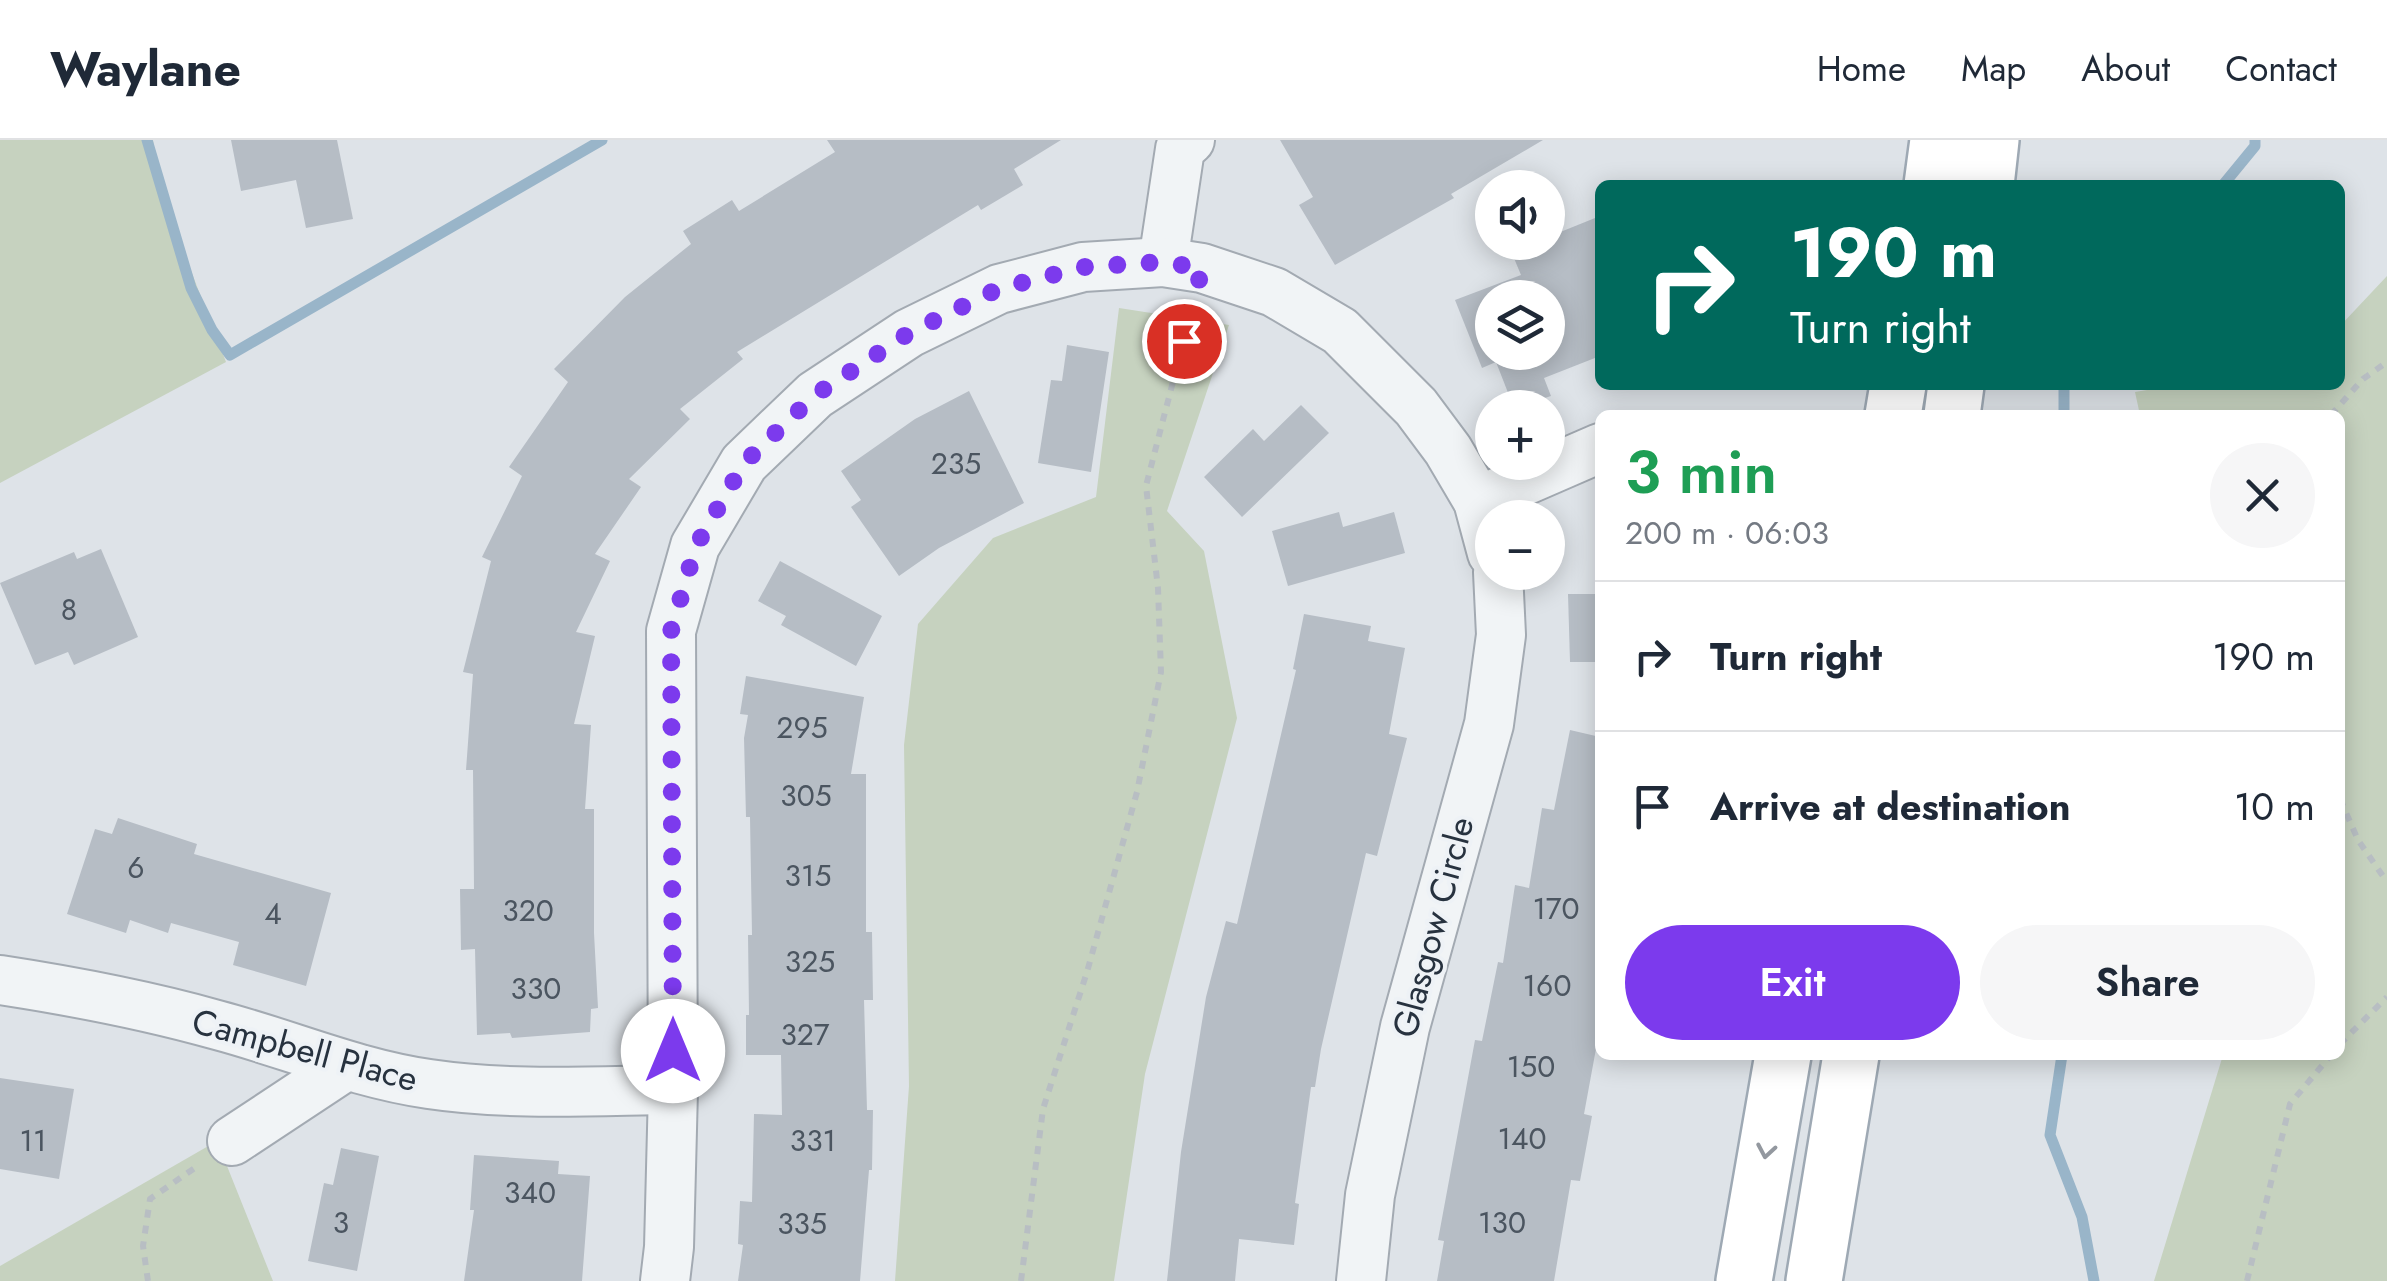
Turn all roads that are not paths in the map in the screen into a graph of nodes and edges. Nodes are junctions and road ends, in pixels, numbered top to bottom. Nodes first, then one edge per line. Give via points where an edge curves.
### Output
1 (1190, 140) edge
2 (1938, 140) edge
3 (1990, 140) edge
4 (1933, 180) edge
5 (1986, 180) edge
6 (1182, 265) junction
7 (1595, 450) edge
8 (1477, 500) edge
9 (1480, 500) edge
10 (1499, 590) edge
11 (0, 980) edge
12 (1782, 1060) edge
13 (1850, 1060) edge
14 (344, 1067) junction
15 (673, 1090) junction
16 (232, 1141) road end
17 (664, 1281) edge
18 (1361, 1281) edge
19 (1744, 1281) edge
20 (1814, 1281) edge

1 - 6 street via 1180,149
2 - 4 main road
3 - 5 main road
6 - 8 street via 1274,292 1340,331 1416,408
6 - 15 street via 1083,267 998,289 909,333 815,395 744,463 696,546 671,631
7 - 9 street
10 - 18 street, Glasgow Circle via 1501,634 1489,724 1404,1026 1370,1195
11 - 14 street, Campbell Place via 217,1025
12 -> 19 main road
13 - 20 main road
14 - 15 street, Campbell Place via 527,1093
14 - 16 street
15 - 17 street

